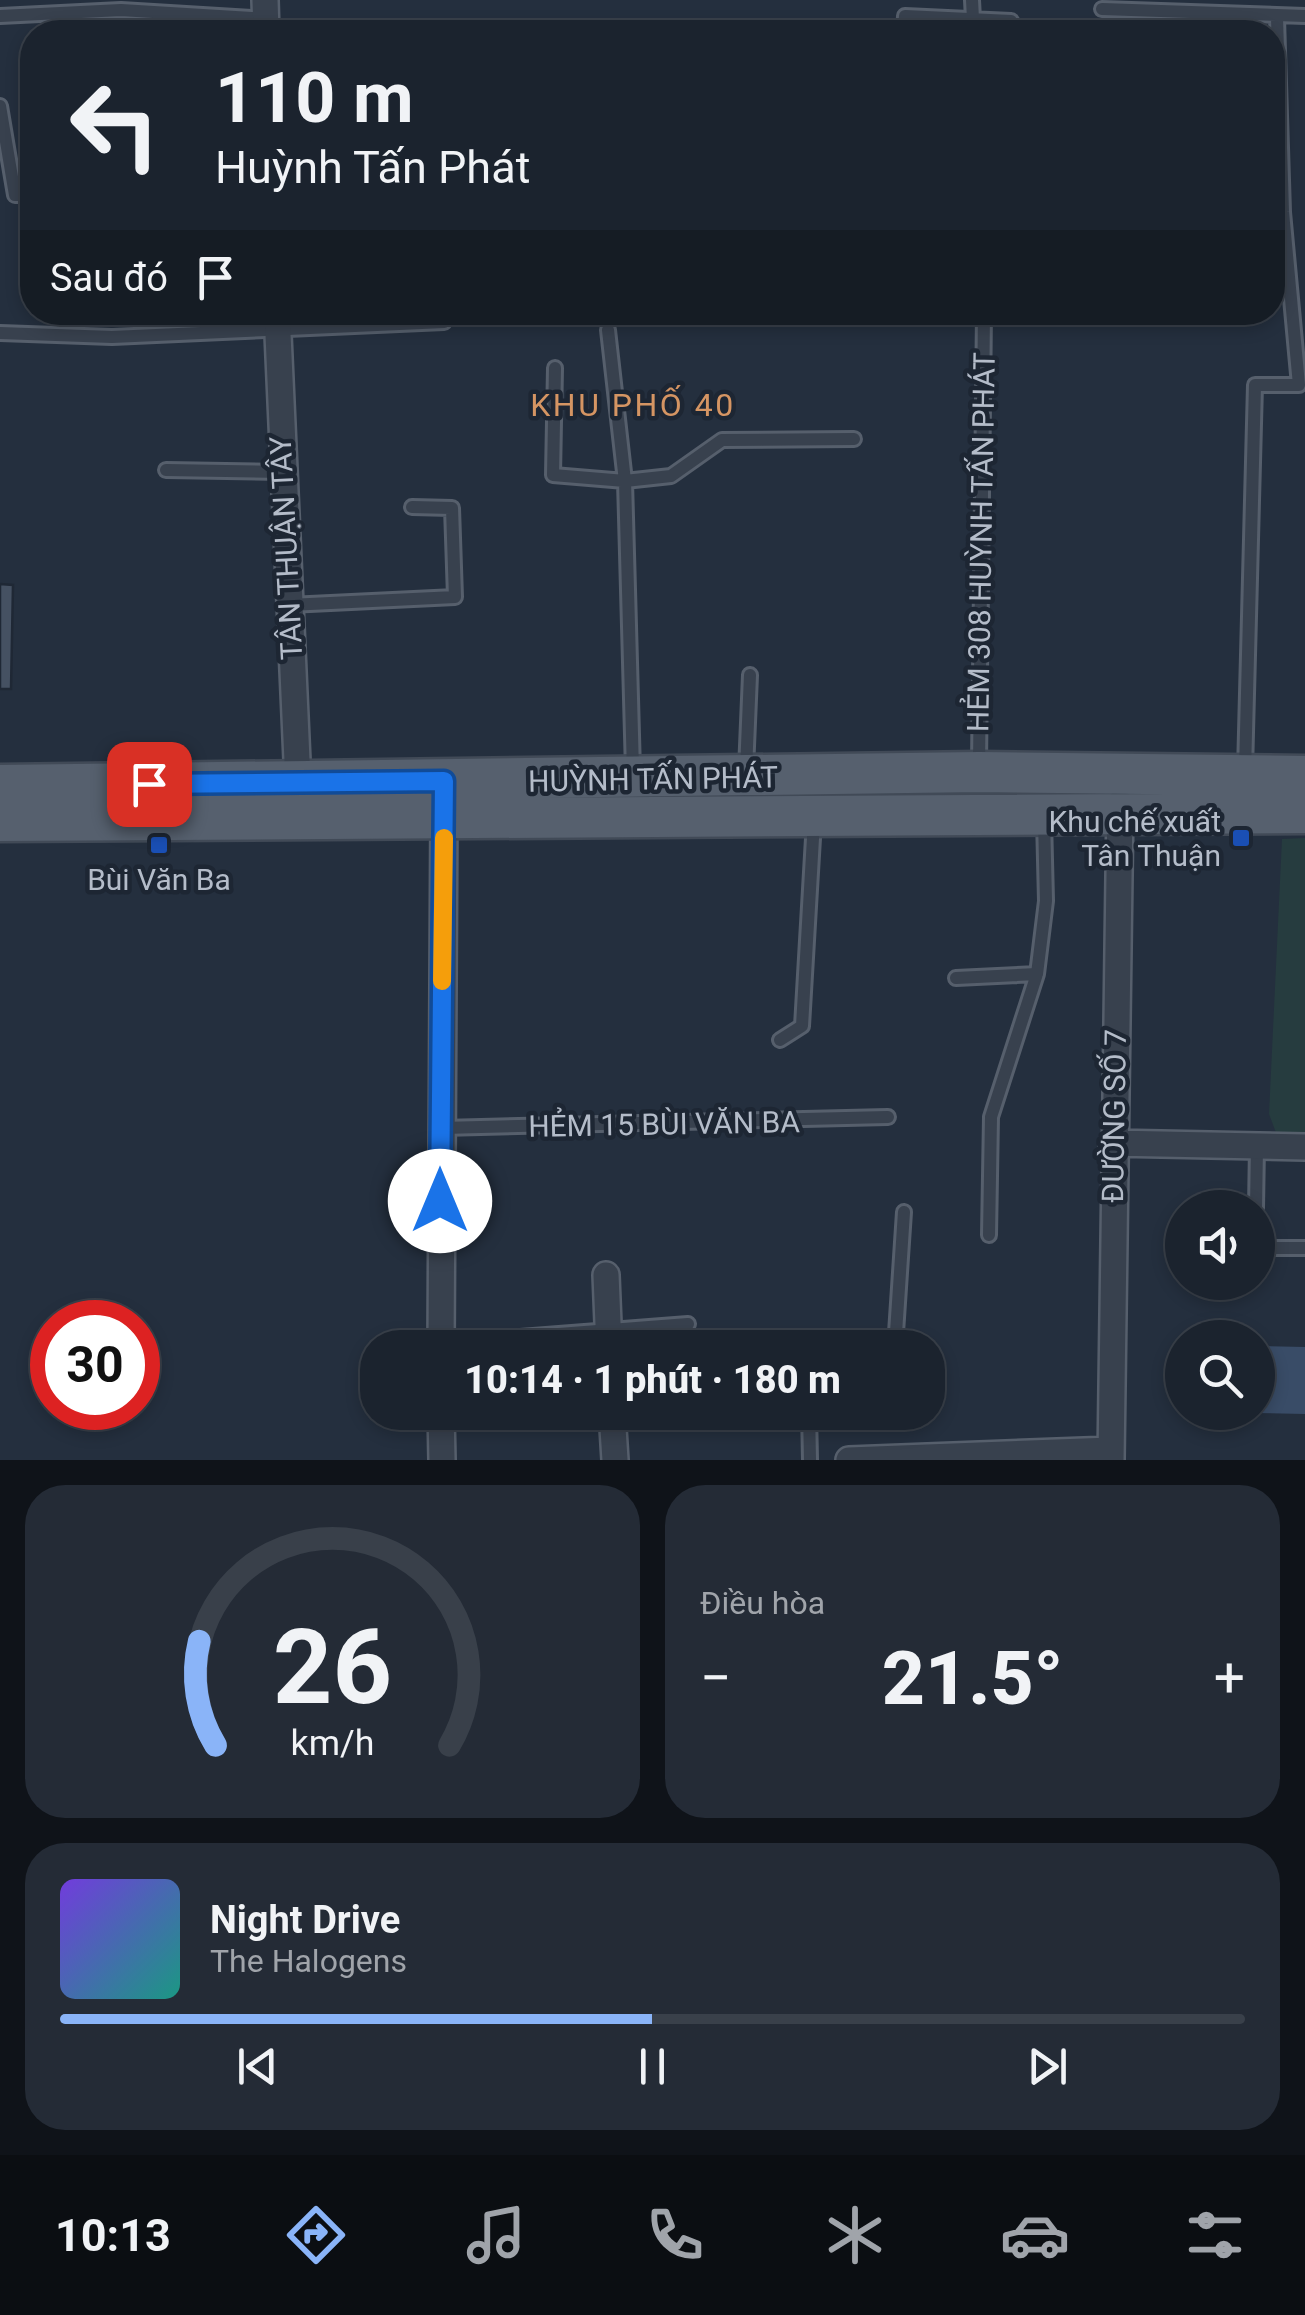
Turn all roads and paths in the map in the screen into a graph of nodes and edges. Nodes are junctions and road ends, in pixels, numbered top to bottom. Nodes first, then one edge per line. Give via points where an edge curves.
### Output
1 (972, 0) edge
2 (1102, 9) dead end
3 (0, 16) edge
4 (1305, 16) edge
5 (266, 17) edge
6 (1278, 18) joint
7 (974, 19) junction
8 (905, 20) edge
9 (992, 20) edge
10 (0, 106) edge
11 (20, 195) edge
12 (1285, 263) edge
13 (222, 325) edge
14 (277, 325) edge
15 (984, 325) edge
16 (608, 330) dead end
17 (0, 334) edge
18 (555, 368) dead end
19 (1302, 386) edge
20 (854, 439) dead end
21 (166, 470) dead end
22 (282, 472) junction
23 (625, 481) junction
24 (412, 508) dead end
25 (287, 605) junction
26 (750, 675) dead end
27 (979, 772) junction
28 (1245, 774) junction
29 (1305, 776) edge
30 (634, 778) junction
31 (745, 778) junction
32 (298, 782) junction
33 (0, 786) edge
34 (1120, 792) junction
35 (444, 799) junction
36 (1044, 812) junction
37 (814, 813) junction
38 (1305, 813) edge
39 (0, 821) edge
40 (1036, 974) junction
41 (956, 978) dead end
42 (780, 1040) dead end
43 (888, 1117) dead end
44 (440, 1128) junction
45 (1112, 1143) junction
46 (1257, 1146) junction
47 (1305, 1147) edge
48 (1256, 1190) edge
49 (904, 1212) dead end
50 (989, 1235) dead end
51 (1275, 1248) edge
52 (1305, 1248) edge
53 (606, 1275) dead end
54 (688, 1324) dead end
55 (441, 1330) edge
56 (609, 1330) edge
57 (656, 1330) edge
58 (896, 1330) edge
59 (441, 1430) edge
60 (613, 1430) edge
61 (809, 1430) edge
62 (1111, 1455) edge
63 (442, 1460) edge
64 (614, 1460) edge
65 (810, 1460) edge
66 (848, 1460) edge

1 - 7 lane
2 - 6 lane
3 - 5 lane via 122,10
4 - 6 lane
7 - 8 lane
7 - 9 lane
10 - 11 lane
12 - 19 lane
13 - 17 lane via 112,337
14 - 22 street, TÂN THUẬN TÂY
15 - 27 lane, HẺM 308 HUỲNH TẤN PHÁT
16 - 23 lane
18 - 23 lane via 553,475
19 - 28 lane via 1255,385
20 - 23 lane via 722,440 671,476
21 - 22 lane
22 - 25 street, TÂN THUẬN TÂY
23 - 30 lane
24 - 25 lane via 452,508 455,597
25 - 32 street, TÂN THUẬN TÂY
26 - 31 lane
27 - 31 main road, HUỲNH TẤN PHÁT
27 - 34 main road, HUỲNH TẤN PHÁT
28 - 29 main road, HUỲNH TẤN PHÁT
28 - 34 main road, HUỲNH TẤN PHÁT
30 - 31 main road, HUỲNH TẤN PHÁT
30 - 35 main road, HUỲNH TẤN PHÁT
32 - 33 main road, HUỲNH TẤN PHÁT
32 - 35 main road, HUỲNH TẤN PHÁT
34 - 36 main road, HUỲNH TẤN PHÁT
34 - 38 main road, HUỲNH TẤN PHÁT
34 - 45 street, ĐƯỜNG SỐ 7
35 - 37 main road, HUỲNH TẤN PHÁT
35 - 39 main road, HUỲNH TẤN PHÁT
35 - 44 street
36 - 37 main road, HUỲNH TẤN PHÁT
36 - 40 lane via 1046,902
37 - 42 lane via 802,1026
40 - 41 lane
40 - 50 lane via 992,1117
43 - 44 lane, HẺM 15 BÙI VĂN BA
44 - 55 street
45 - 46 street
45 - 62 street, ĐƯỜNG SỐ 7
46 - 47 street
46 - 48 lane
49 - 58 lane
51 - 52 lane
53 - 56 street
54 - 57 lane
59 - 63 street
60 - 64 street
61 - 65 lane
62 - 66 street

